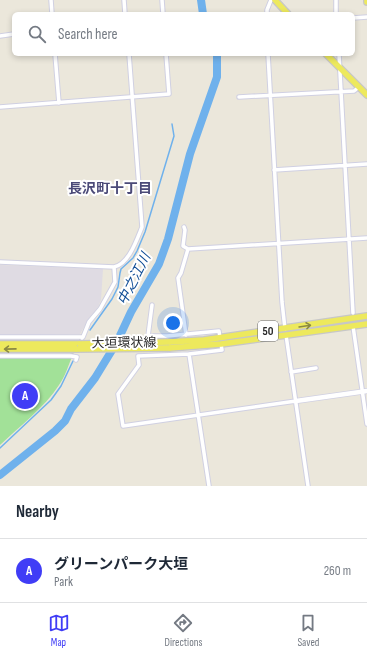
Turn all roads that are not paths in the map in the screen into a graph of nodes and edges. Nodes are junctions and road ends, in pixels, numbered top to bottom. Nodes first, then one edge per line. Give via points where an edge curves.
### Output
1 (51, 0) edge
2 (124, 0) edge
3 (162, 0) edge
4 (271, 0) edge
5 (275, 0) edge
6 (336, 0) edge
7 (52, 12) edge
8 (125, 12) edge
9 (163, 12) edge
10 (266, 12) edge
11 (286, 12) edge
12 (336, 12) edge
13 (367, 17) edge
14 (355, 18) edge
15 (12, 34) edge
16 (0, 36) edge
17 (55, 56) edge
18 (128, 56) edge
19 (166, 56) edge
20 (268, 56) edge
21 (328, 56) edge
22 (339, 56) edge
23 (339, 67) junction
24 (359, 87) junction
25 (340, 92) junction
26 (270, 96) junction
27 (367, 96) edge
28 (132, 97) junction
29 (239, 97) dead end
30 (59, 102) junction
31 (0, 107) edge
32 (367, 164) edge
33 (344, 165) junction
34 (274, 170) junction
35 (184, 227) dead end
36 (367, 238) edge
37 (349, 240) junction
38 (279, 243) junction
39 (188, 249) junction
40 (0, 262) edge
41 (114, 266) junction
42 (152, 304) dead end
43 (353, 313) dead end
44 (367, 316) edge
45 (367, 324) edge
46 (353, 326) junction
47 (286, 332) junction
48 (186, 335) junction
49 (0, 337) edge
50 (220, 341) junction
51 (80, 342) junction
52 (0, 344) edge
53 (0, 350) edge
54 (189, 354) junction
55 (0, 356) edge
56 (76, 360) dead end
57 (316, 368) dead end
58 (291, 372) junction
59 (365, 391) edge
60 (296, 401) junction
61 (199, 415) junction
62 (367, 424) edge
63 (209, 486) edge
64 (308, 486) edge

1 - 7 street
2 - 8 street
3 - 9 street
4 - 10 street
5 - 11 main road
6 - 12 street
13 - 14 street
15 - 16 street
17 - 30 street
18 - 28 street
19 - 28 street via 169,94
20 - 26 street
21 - 23 main road
22 - 23 street
23 - 24 main road
23 - 25 street
24 - 25 street via 354,91
24 - 27 main road
25 - 26 street
25 - 33 street
26 - 29 street
26 - 34 street
28 - 30 street
28 - 41 street via 142,227 127,257 118,266
30 - 31 street
32 - 33 street
33 - 34 street
33 - 37 street
34 - 38 street
35 - 39 street via 183,246
36 - 37 street
37 - 38 street
37 - 43 street
38 - 39 street
38 - 47 street
39 - 48 street via 178,278
40 - 41 street
41 - 51 street via 114,282
42 - 48 street via 148,336
47 -> 44 main road, 大垣環状線 / 50
45 - 46 main road, 大垣環状線 / 50
46 - 47 main road, 大垣環状線 / 50
46 - 59 street
47 - 50 main road, 大垣環状線 / 50
47 - 58 street
48 - 50 street via 219,331
49 - 51 street
50 - 51 main road, 大垣環状線 / 50, bridge via 169,345
50 - 54 street via 222,350
51 - 52 main road, 大垣環状線 / 50
51 -> 53 main road, 大垣環状線 / 50
54 - 61 street
54 - 61 street via 138,356 138,365 118,394 123,426
55 - 56 street via 71,356 77,357
57 - 58 street
58 - 60 street
59 - 60 street
59 - 62 street
60 - 61 street
60 - 64 street
61 - 63 street

